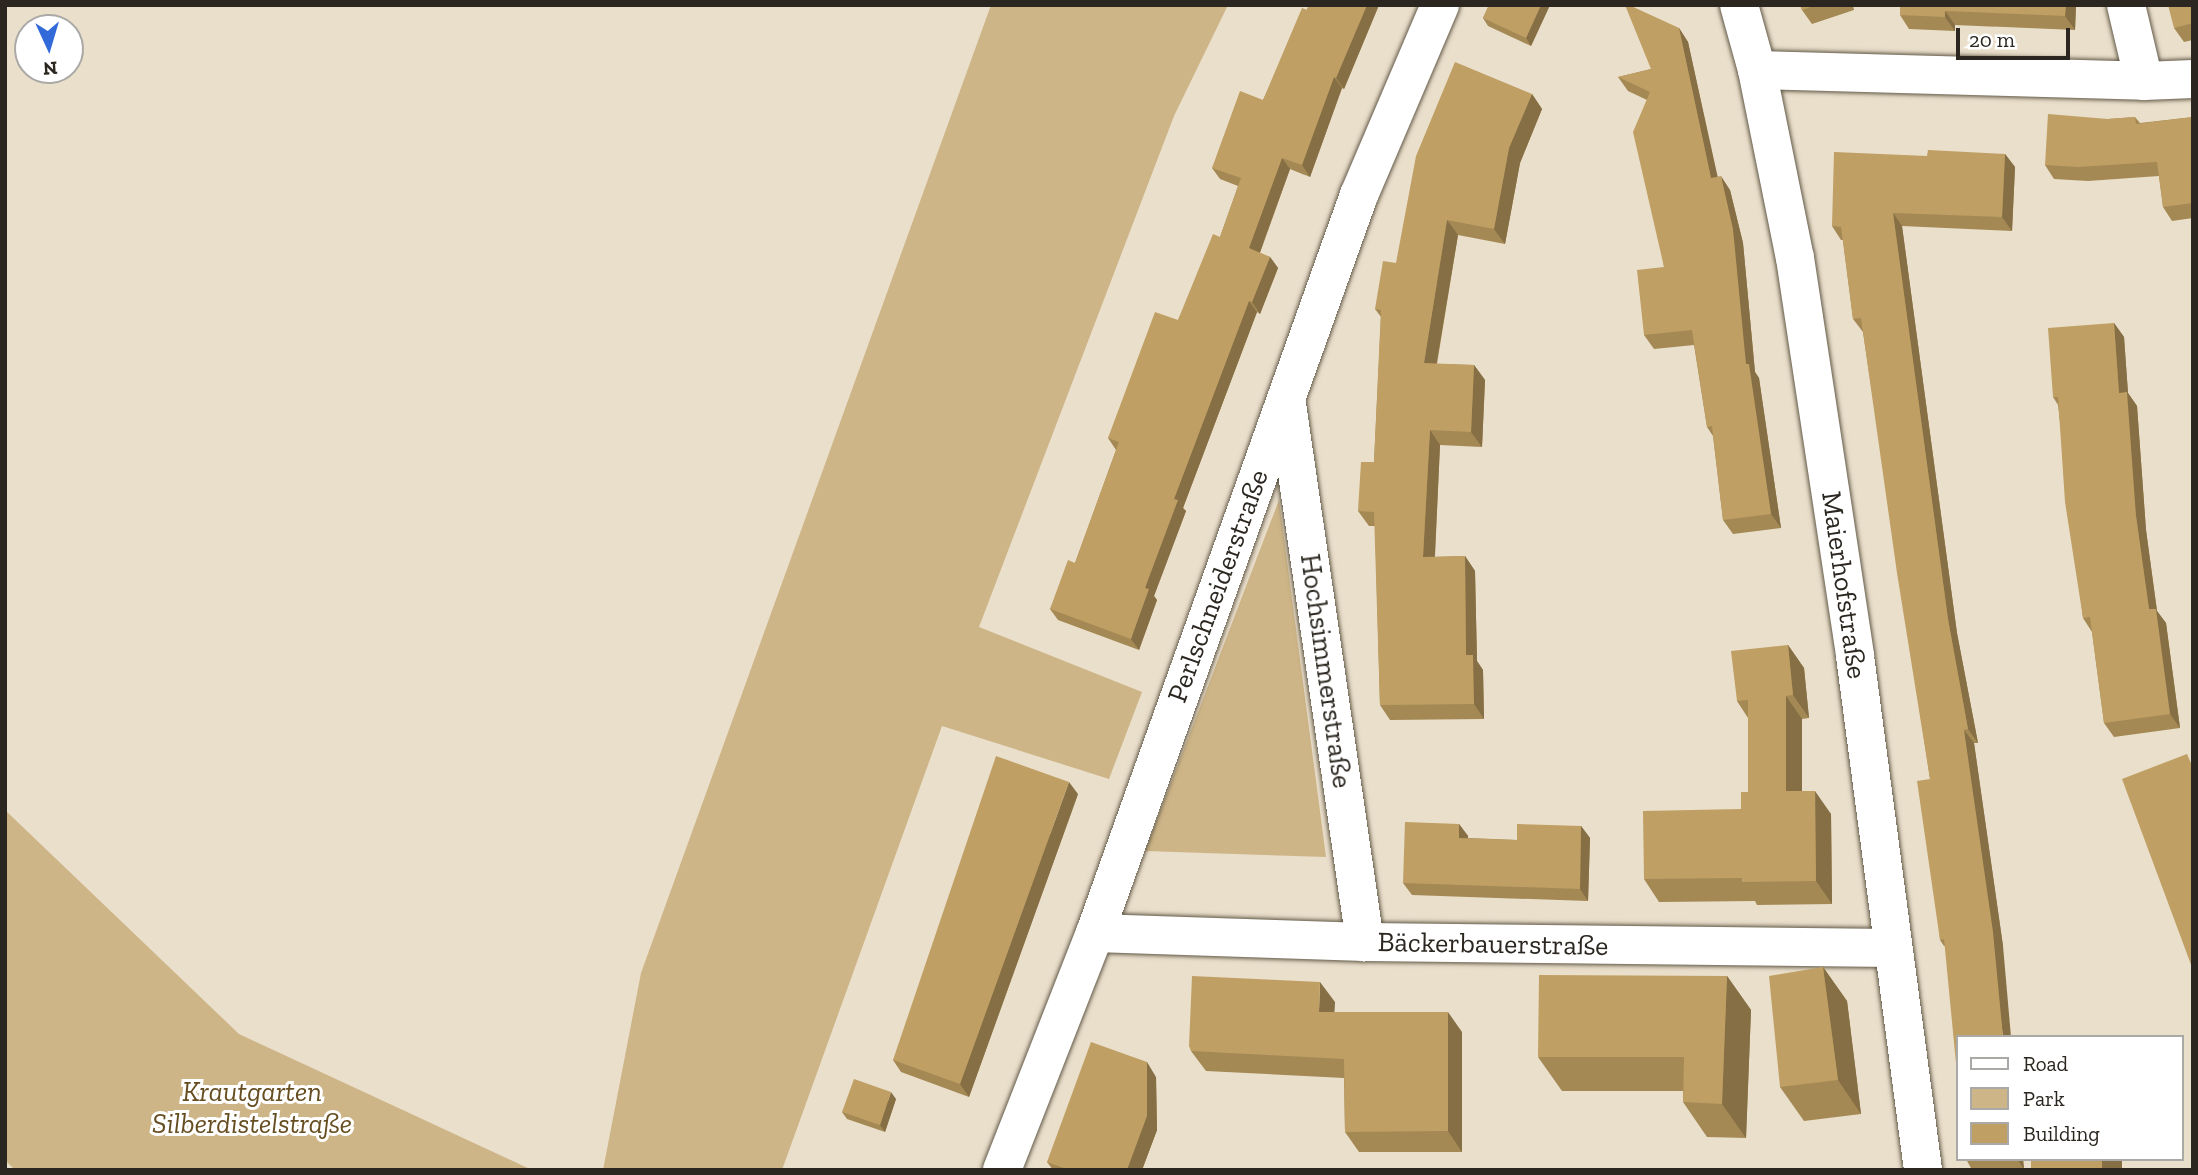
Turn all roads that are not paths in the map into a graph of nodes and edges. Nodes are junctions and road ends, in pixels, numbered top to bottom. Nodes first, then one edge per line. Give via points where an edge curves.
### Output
1 (1440, 5) edge
2 (1739, 5) edge
3 (2126, 5) edge
4 (1757, 70) junction
5 (2193, 79) edge
6 (2144, 81) junction
7 (1286, 400) junction
8 (1095, 933) junction
9 (1365, 942) junction
10 (1892, 948) junction
11 (1002, 1170) edge
12 (1923, 1170) edge

1 - 7 street, Perlschneiderstraße via 1359,195
2 - 4 street, Maierhofstraße
3 - 6 street
4 - 6 street
4 - 10 street, Maierhofstraße via 1797,271 1855,656
5 - 6 street
7 - 8 street, Perlschneiderstraße
7 - 9 street, Hochsimmerstraße
8 - 9 street, Bäckerbauerstraße
8 - 11 street, Perlschneiderstraße
9 - 10 street, Bäckerbauerstraße
10 - 12 street, Maierhofstraße

